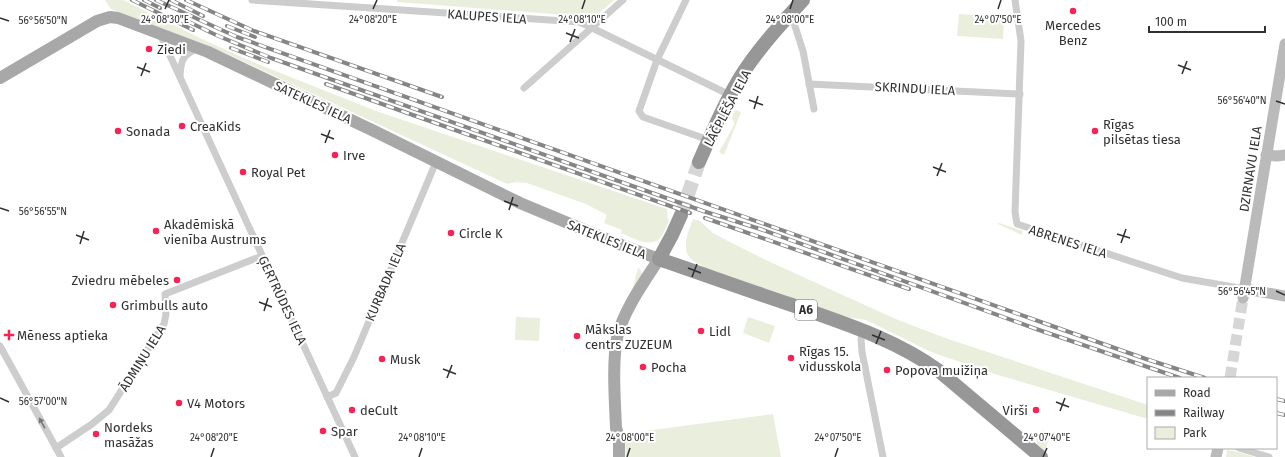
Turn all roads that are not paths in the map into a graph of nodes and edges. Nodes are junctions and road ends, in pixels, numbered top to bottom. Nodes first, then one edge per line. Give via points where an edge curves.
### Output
1 (252, 0) edge
2 (623, 0) edge
3 (686, 0) edge
4 (803, 0) edge
5 (1015, 0) edge
6 (791, 14) junction
7 (592, 28) junction
8 (160, 34) junction
9 (1285, 44) edge
10 (198, 48) junction
11 (657, 60) junction
12 (0, 78) edge
13 (180, 78) junction
14 (809, 84) junction
15 (524, 88) dead end
16 (1020, 94) junction
17 (730, 95) junction
18 (814, 109) dead end
19 (708, 140) junction
20 (1266, 155) junction
21 (1285, 155) edge
22 (436, 162) junction
23 (699, 162) tunnel mouth
24 (681, 215) tunnel mouth
25 (262, 256) junction
26 (659, 259) junction
27 (1244, 293) junction
28 (1285, 296) edge
29 (863, 331) junction
30 (0, 346) edge
31 (328, 397) junction
32 (616, 428) junction
33 (56, 448) junction
34 (1242, 449) edge
35 (61, 457) edge
36 (356, 457) edge
37 (612, 457) edge
38 (619, 457) edge
39 (883, 457) edge
40 (1041, 457) edge
41 (1269, 457) edge

1 - 7 street, KALUPES IELA via 579,22
2 - 7 street
3 - 11 street
4 - 6 highway, LĀČPLĒŠA IELA
5 - 16 street, ABRENES IELA via 1021,41
6 - 14 street via 803,51
6 - 17 highway, LĀČPLĒŠA IELA via 753,59
7 - 11 street, KALUPES IELA
7 - 15 street
8 - 10 main road, SATEKLES IELA
8 - 12 main road, SATEKLES IELA via 118,18 103,18
8 - 13 street, ĢERTRŪDES IELA
9 - 20 street, DZIRNAVU IELA
10 - 13 street via 187,53 181,67
10 - 22 main road, SATEKLES IELA
11 - 17 street, KALUPES IELA
11 - 19 street via 641,114 643,117
13 - 25 street, ĢERTRŪDES IELA
14 - 16 street, SKRINDU IELA
14 - 18 street
16 - 27 street, ABRENES IELA via 1015,212 1017,224 1165,273
17 - 19 highway, LĀČPLĒŠA IELA
19 - 23 highway, LĀČPLĒŠA IELA
20 - 21 street
20 - 27 street, DZIRNAVU IELA
22 - 26 main road, SATEKLES IELA via 520,203
22 - 31 street, KURBADA IELA via 354,357 336,393
24 - 26 highway
25 - 31 street, ĢERTRŪDES IELA
25 - 33 street, ĀDMIŅU IELA via 165,294 164,324 109,410
26 - 29 highway, SATEKLES IELA / A6
26 - 32 main road via 627,311 617,337
27 - 28 street
29 - 39 street via 860,339 862,352
29 - 40 highway, SATEKLES IELA / A6 via 894,343 921,358
33 -> 30 street
31 - 36 street, ĢERTRŪDES IELA
32 - 37 main road via 612,437
32 - 38 main road via 619,437
33 - 35 street
34 - 41 street

